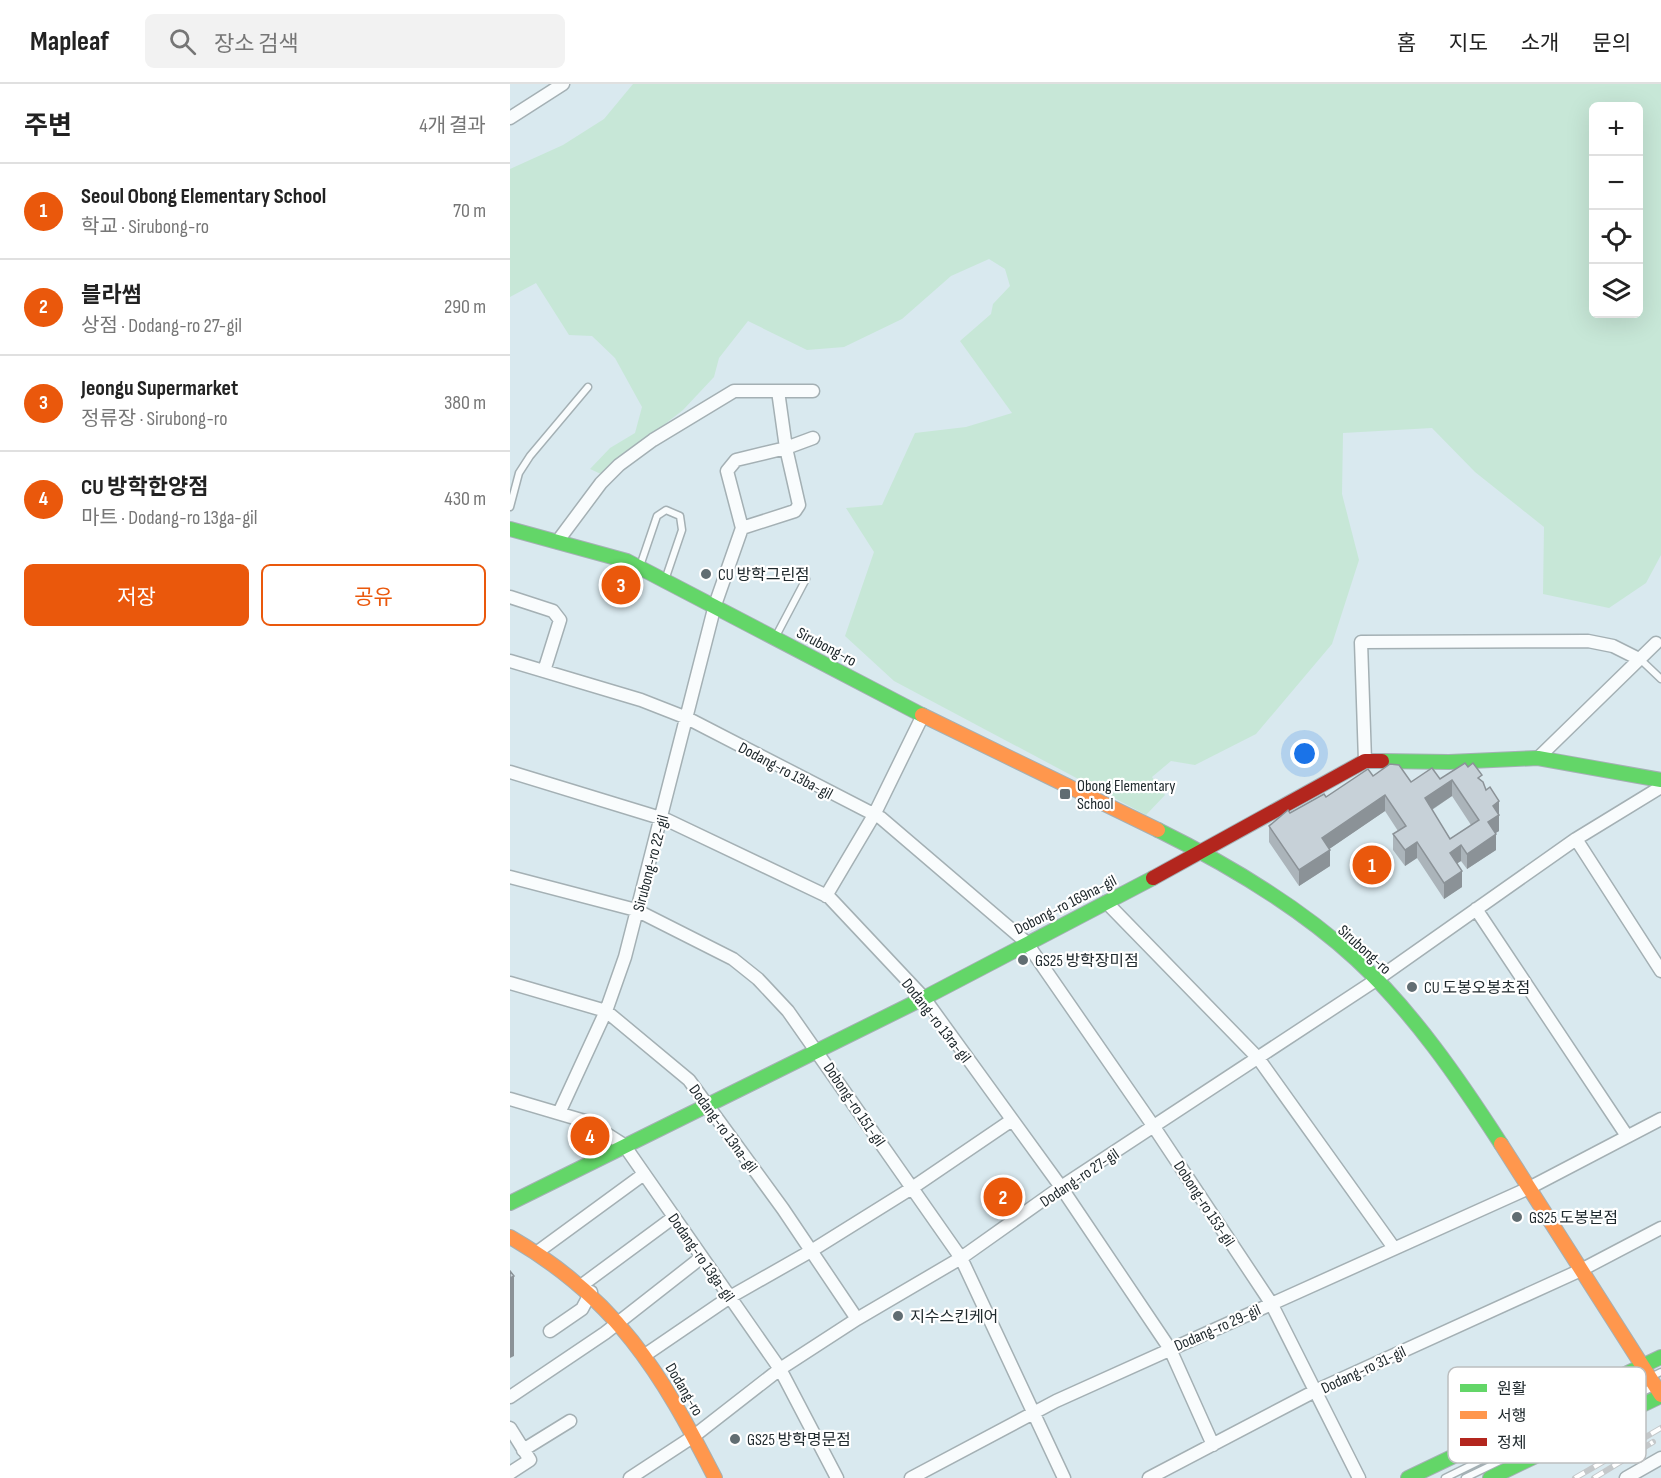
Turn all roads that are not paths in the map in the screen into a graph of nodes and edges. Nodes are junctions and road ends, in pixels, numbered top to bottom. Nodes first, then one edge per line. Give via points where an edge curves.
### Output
1 (563, 84) edge
2 (510, 118) edge
3 (588, 387) dead end
4 (778, 391) junction
5 (813, 391) dead end
6 (813, 438) dead end
7 (786, 448) junction
8 (510, 507) edge
9 (742, 528) junction
10 (510, 529) edge
11 (557, 542) junction
12 (639, 567) junction
13 (806, 579) dead end
14 (665, 580) junction
15 (510, 597) edge
16 (715, 605) junction
17 (775, 637) junction
18 (1656, 643) dead end
19 (1639, 659) junction
20 (510, 661) edge
21 (544, 671) junction
22 (1661, 680) edge
23 (922, 715) junction
24 (687, 718) junction
25 (1538, 758) junction
26 (1365, 761) junction
27 (510, 772) edge
28 (1661, 780) edge
29 (1661, 787) edge
30 (874, 815) junction
31 (662, 819) junction
32 (1576, 839) junction
33 (1202, 852) junction
34 (510, 877) edge
35 (826, 896) junction
36 (1106, 902) junction
37 (1476, 909) junction
38 (636, 910) junction
39 (1026, 942) junction
40 (1661, 971) edge
41 (1376, 980) junction
42 (510, 983) edge
43 (924, 998) junction
44 (606, 1011) junction
45 (818, 1050) junction
46 (1258, 1058) junction
47 (510, 1099) edge
48 (707, 1103) junction
49 (558, 1113) junction
50 (1661, 1119) edge
51 (1012, 1120) junction
52 (1154, 1127) junction
53 (1627, 1136) junction
54 (624, 1145) junction
55 (644, 1174) junction
56 (1061, 1187) junction
57 (912, 1188) junction
58 (1529, 1188) junction
59 (510, 1203) edge
60 (674, 1217) junction
61 (1661, 1228) edge
62 (510, 1237) edge
63 (1394, 1248) junction
64 (811, 1251) junction
65 (536, 1253) junction
66 (702, 1257) junction
67 (962, 1258) junction
68 (1581, 1270) junction
69 (586, 1288) junction
70 (730, 1297) junction
71 (1271, 1303) junction
72 (856, 1319) junction
73 (619, 1321) junction
74 (550, 1331) dead end
75 (1170, 1349) junction
76 (645, 1355) junction
77 (1661, 1357) edge
78 (1646, 1367) edge
79 (1646, 1367) edge
80 (780, 1369) junction
81 (1656, 1382) edge
82 (1314, 1391) junction
83 (510, 1396) edge
84 (1034, 1412) junction
85 (570, 1421) dead end
86 (510, 1428) edge
87 (694, 1436) junction
88 (1213, 1445) junction
89 (523, 1450) junction
90 (1661, 1458) edge
91 (1448, 1463) edge
92 (1478, 1463) edge
93 (1495, 1463) edge
94 (1516, 1463) edge
95 (510, 1473) edge
96 (630, 1478) edge
97 (715, 1478) edge
98 (837, 1478) edge
99 (911, 1478) edge
100 (1064, 1478) edge
101 (1149, 1478) edge
102 (1359, 1478) edge
103 (1408, 1478) edge
104 (1445, 1478) edge
105 (1465, 1478) edge
106 (1490, 1478) edge
107 (1626, 1478) edge

1 - 2 street
3 - 8 lane via 530,456 519,474
4 - 5 street
4 - 7 street
4 - 11 street via 734,391 653,440 601,483
6 - 7 street
7 - 9 street via 799,505 795,511
7 - 9 street via 736,460 729,466
9 - 16 street
10 - 11 street, Sirubong-ro
11 - 12 street, Sirubong-ro
12 - 14 street, Sirubong-ro
12 - 14 lane via 657,516 666,510 680,516 682,530
13 - 17 lane
14 - 16 street, Sirubong-ro
15 - 21 street via 558,615 560,620
16 - 17 street, Sirubong-ro
16 - 24 street, Sirubong-ro 22-gil
17 - 23 street, Sirubong-ro
18 - 19 street
19 - 22 lane
19 - 25 street
19 - 26 street via 1613,646 1588,641 1361,642
20 - 21 street, Dodang-ro 13ba-gil
21 - 24 street, Dodang-ro 13ba-gil
23 - 30 street
23 - 33 street, Sirubong-ro
24 - 30 street, Dodang-ro 13ba-gil
24 - 31 street, Sirubong-ro 22-gil
25 - 26 street, Dobong-ro 169na-gil
25 - 28 street, Dobong-ro 169na-gil
26 - 33 street, Dobong-ro 169na-gil
27 - 31 street, Dodang-ro 13ra-gil
29 - 32 street, Dodang-ro 27-gil
30 - 35 street
30 - 39 street, Dodang-ro 13ba-gil
31 - 35 street, Dodang-ro 13ra-gil
31 - 38 street, Sirubong-ro 22-gil
32 - 37 street, Dodang-ro 27-gil
32 - 40 street
33 - 36 street, Dobong-ro 169na-gil
33 - 41 street, Sirubong-ro via 1295,910
34 - 38 street, Dobong-ro 151-gil
35 - 43 street, Dodang-ro 13ra-gil
36 - 39 street, Dobong-ro 169na-gil
36 - 46 street
37 - 41 street, Dodang-ro 27-gil
37 - 53 street
38 - 44 street, Sirubong-ro 22-gil
38 - 45 street, Dobong-ro 151-gil via 733,959 788,1011
39 - 43 street, Dobong-ro 169na-gil
39 - 52 street, Dobong-ro 153-gil
41 - 46 street, Dodang-ro 27-gil
41 - 58 street, Sirubong-ro via 1469,1094
42 - 44 street, Dodang-ro 13na-gil
43 - 45 street, Dobong-ro 169na-gil
43 - 51 street, Dodang-ro 13ra-gil
44 - 48 street, Dodang-ro 13na-gil via 689,1080
44 - 49 street, Sirubong-ro 22-gil
45 - 48 street, Dobong-ro 169na-gil
45 - 57 street, Dobong-ro 151-gil
46 - 52 street, Dodang-ro 27-gil
46 - 63 street
47 - 49 street, Dodang-ro 13ga-gil
48 - 54 street, Dobong-ro 169na-gil
48 - 64 street, Dodang-ro 13na-gil
49 - 54 street, Dodang-ro 13ga-gil via 588,1122
50 - 53 street, Dodang-ro 29-gil
51 - 56 street, Dodang-ro 13ra-gil
51 - 57 street
52 - 56 street, Dodang-ro 27-gil
52 - 71 street, Dobong-ro 153-gil
53 - 58 street, Dodang-ro 29-gil
54 - 55 street, Dodang-ro 13ga-gil
54 - 59 street, Dobong-ro 169na-gil
55 - 60 street, Dodang-ro 13ga-gil
55 - 65 street
56 - 67 street, Dodang-ro 27-gil
56 - 75 street, Dodang-ro 13ra-gil
57 - 64 street
57 - 67 street, Dobong-ro 151-gil
58 - 63 street, Dodang-ro 29-gil
58 - 68 street, Sirubong-ro
60 - 66 street, Dodang-ro 13ga-gil
60 - 69 street
61 - 68 street, Dodang-ro 31-gil
62 - 65 street, Dodang-ro
63 - 71 street, Dodang-ro 29-gil
64 - 70 street
64 - 72 street, Dodang-ro 13na-gil
65 - 69 street, Dodang-ro
66 - 70 street, Dodang-ro 13ga-gil
66 - 73 street
67 - 72 street, Dodang-ro 27-gil
67 - 84 street, Dobong-ro 151-gil
68 - 78 street, Sirubong-ro
68 - 82 street, Dodang-ro 31-gil
69 - 73 street, Dodang-ro
69 - 74 street via 582,1309
70 - 76 street
70 - 80 street, Dodang-ro 13ga-gil
71 - 75 street, Dodang-ro 29-gil
71 - 82 street, Dobong-ro 153-gil
72 - 80 street, Dodang-ro 27-gil
73 - 76 street, Dodang-ro
73 - 83 street
75 - 84 street, Dodang-ro 29-gil
75 - 88 street, Dodang-ro 13ra-gil
76 - 87 street, Dodang-ro
77 - 81 street
79 - 81 street, Sirubong-ro
80 - 87 street, Dodang-ro 27-gil
80 - 98 street, Dodang-ro 13ga-gil
82 - 88 street, Dodang-ro 31-gil
82 - 102 street, Dobong-ro 153-gil
84 - 99 street, Dodang-ro 29-gil
84 - 100 street, Dobong-ro 151-gil
85 - 89 street
86 - 89 street
87 - 96 street, Dodang-ro 27-gil
87 - 97 street, Dodang-ro
88 - 101 street, Dodang-ro 31-gil
89 - 95 street via 530,1461
90 - 107 street
91 - 103 street
92 - 104 lane
93 - 105 lane
94 - 106 street

